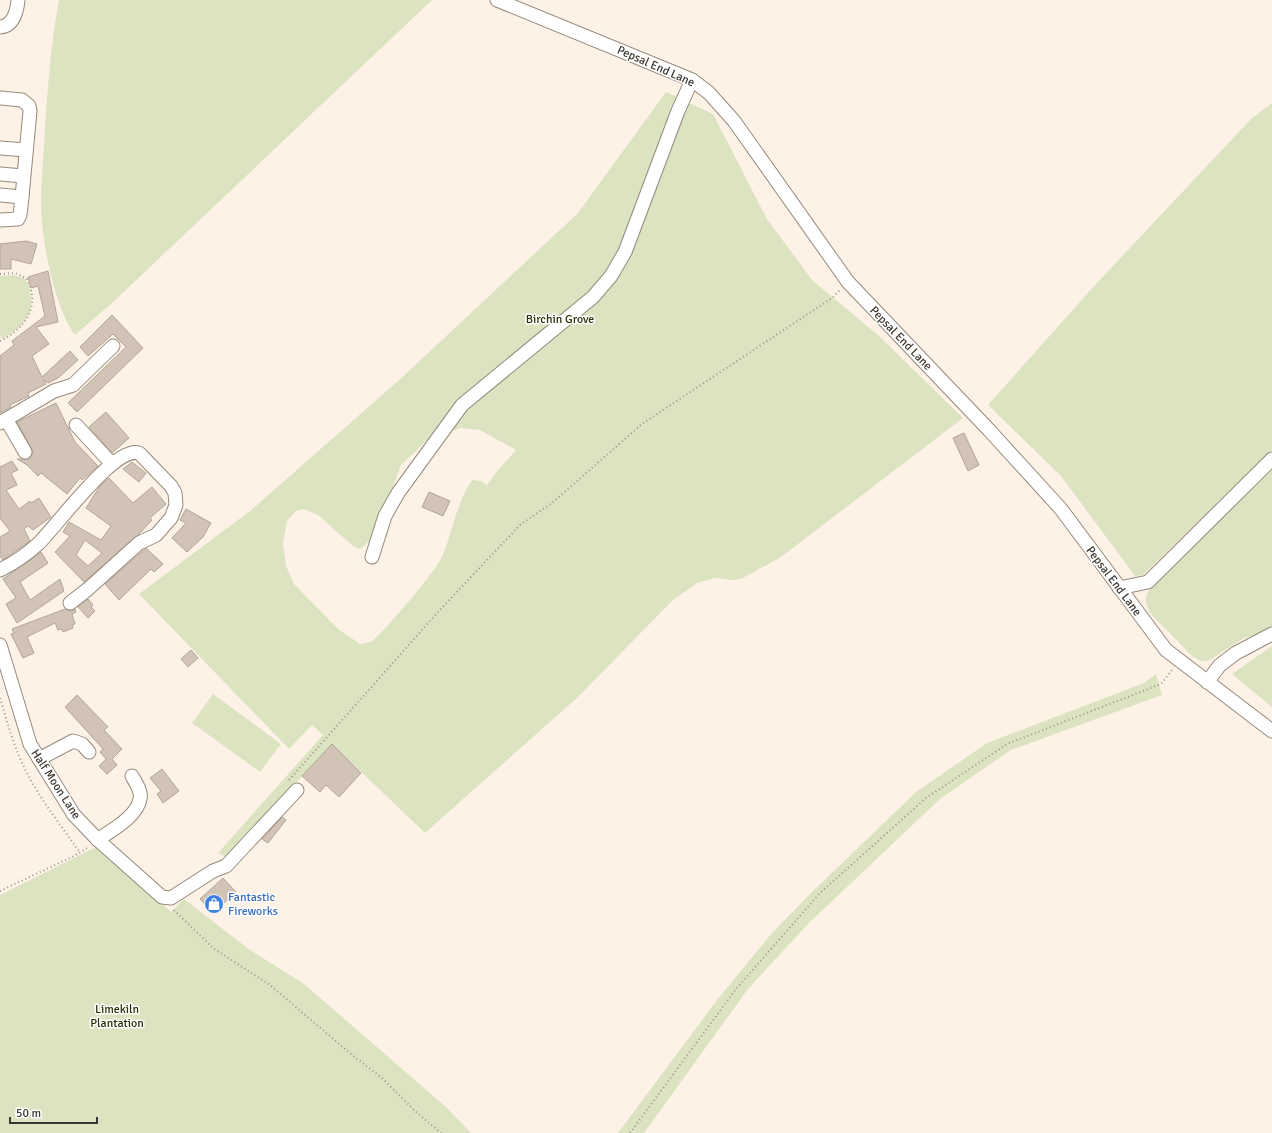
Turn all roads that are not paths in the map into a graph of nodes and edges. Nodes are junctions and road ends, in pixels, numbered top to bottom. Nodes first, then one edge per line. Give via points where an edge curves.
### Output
1 (18, 0) edge
2 (497, 0) edge
3 (0, 27) edge
4 (692, 80) junction
5 (0, 98) edge
6 (0, 148) edge
7 (26, 150) junction
8 (0, 174) edge
9 (23, 176) junction
10 (0, 195) edge
11 (22, 197) junction
12 (0, 220) edge
13 (114, 346) dead end
14 (3, 421) edge
15 (76, 425) dead end
16 (25, 452) dead end
17 (1272, 459) edge
18 (112, 464) junction
19 (372, 557) dead end
20 (0, 570) edge
21 (1119, 588) junction
22 (70, 603) dead end
23 (1272, 634) edge
24 (0, 645) edge
25 (1207, 682) junction
26 (1272, 731) edge
27 (89, 752) dead end
28 (39, 759) junction
29 (132, 776) dead end
30 (293, 786) road end
31 (98, 840) junction

1 - 3 street via 16,14 12,20
2 - 4 street, Pepsal End Lane
4 - 19 street via 625,252 610,276 593,298 462,405 398,493 385,516
4 - 21 street, Pepsal End Lane via 709,93 734,121 848,282 1061,509
5 - 7 street via 22,100 29,106
6 - 7 street
7 - 9 street
8 - 9 street
9 - 11 street
10 - 11 street
11 - 12 street via 18,219
13 - 14 street via 73,385 54,391
14 - 16 street
15 - 18 street
17 - 21 street via 1148,582
18 - 20 street via 24,557
18 - 22 street via 129,452 139,452 171,486 176,498 174,511 156,535 138,543
21 - 25 street, Pepsal End Lane via 1166,650
23 - 25 street via 1236,653 1220,665
24 - 28 street, Half Moon Lane via 30,744
25 - 26 street, Pepsal End Lane
27 - 28 street via 82,744 72,741
28 - 31 street, Half Moon Lane via 74,815
29 - 31 street via 140,792 136,809
30 - 31 street, Half Moon Lane via 226,866 213,871 171,898 162,897

